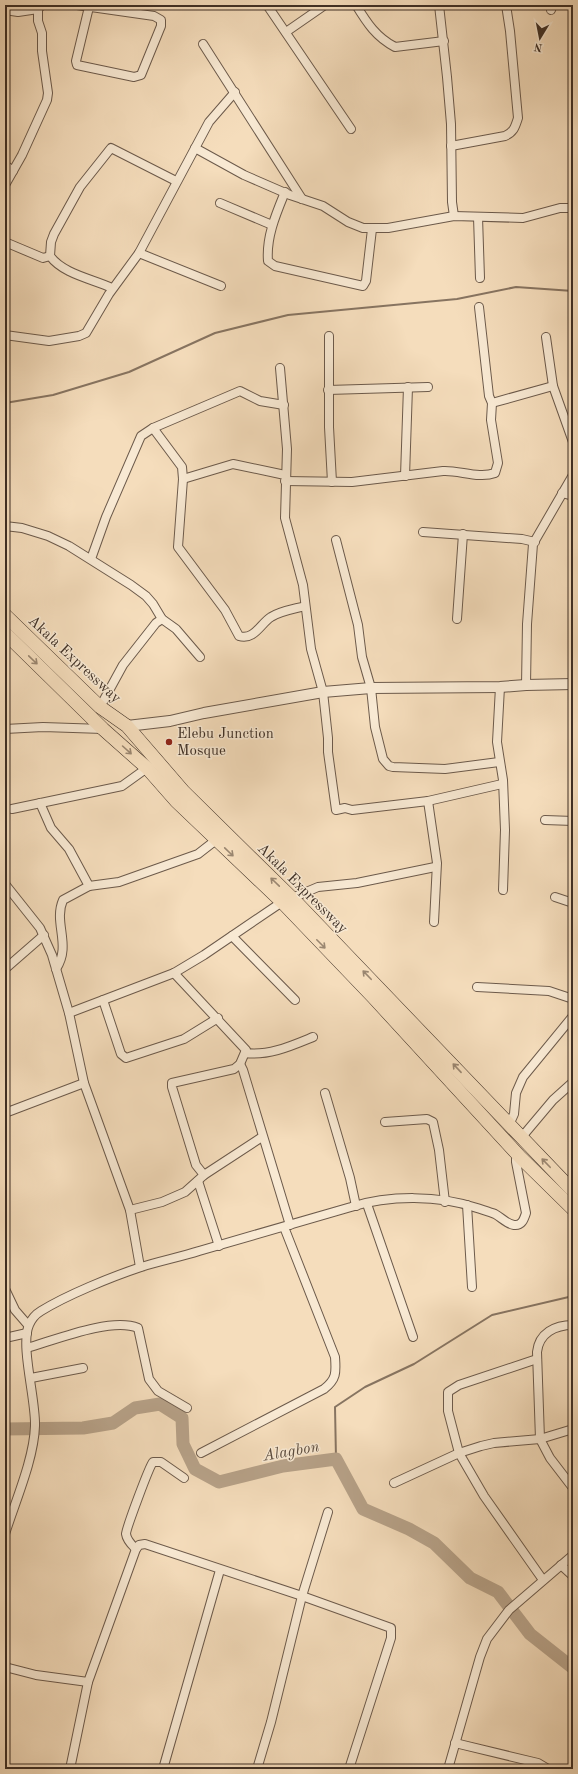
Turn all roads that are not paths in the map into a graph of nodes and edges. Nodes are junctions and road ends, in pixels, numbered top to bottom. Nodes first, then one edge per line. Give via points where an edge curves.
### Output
1 (77, 5) edge
2 (267, 5) edge
3 (325, 5) edge
4 (356, 5) edge
5 (438, 5) edge
6 (506, 5) edge
7 (40, 7) edge
8 (89, 7) junction
9 (5, 10) edge
10 (286, 32) junction
11 (444, 41) junction
12 (203, 44) dead end
13 (235, 92) junction
14 (351, 129) dead end
15 (451, 146) junction
16 (195, 148) junction
17 (5, 166) edge
18 (13, 171) junction
19 (176, 181) junction
20 (5, 185) edge
21 (285, 192) junction
22 (302, 199) junction
23 (220, 203) dead end
24 (573, 208) edge
25 (454, 216) junction
26 (478, 217) junction
27 (272, 226) junction
28 (372, 229) junction
29 (5, 242) edge
30 (139, 253) junction
31 (50, 256) junction
32 (480, 278) dead end
33 (221, 286) dead end
34 (112, 288) junction
35 (479, 306) dead end
36 (5, 335) edge
37 (329, 336) dead end
38 (546, 337) dead end
39 (280, 368) dead end
40 (553, 386) junction
41 (428, 387) dead end
42 (408, 388) junction
43 (328, 390) junction
44 (492, 403) junction
45 (284, 405) junction
46 (153, 428) junction
47 (573, 442) edge
48 (573, 475) edge
49 (405, 476) junction
50 (285, 478) junction
51 (183, 479) junction
52 (332, 482) junction
53 (562, 493) junction
54 (573, 496) edge
55 (5, 526) edge
56 (423, 532) dead end
57 (463, 534) junction
58 (336, 540) dead end
59 (535, 542) junction
60 (91, 559) junction
61 (305, 606) junction
62 (5, 615) edge
63 (162, 619) junction
64 (457, 619) dead end
65 (5, 633) edge
66 (200, 657) dead end
67 (573, 684) edge
68 (526, 685) junction
69 (500, 687) junction
70 (371, 688) junction
71 (323, 692) junction
72 (100, 707) junction
73 (127, 726) junction
74 (6, 728) edge
75 (103, 729) junction
76 (499, 762) junction
77 (147, 768) junction
78 (502, 784) junction
79 (180, 796) junction
80 (428, 801) junction
81 (40, 803) junction
82 (12, 809) dead end
83 (545, 820) dead end
84 (573, 821) edge
85 (216, 840) junction
86 (435, 867) junction
87 (5, 884) edge
88 (89, 886) junction
89 (504, 890) dead end
90 (555, 897) dead end
91 (287, 900) junction
92 (573, 903) edge
93 (434, 922) dead end
94 (44, 935) junction
95 (232, 936) junction
96 (5, 969) edge
97 (56, 969) junction
98 (174, 973) junction
99 (477, 987) dead end
100 (573, 999) edge
101 (103, 1000) junction
102 (295, 1000) dead end
103 (69, 1013) junction
104 (573, 1016) edge
105 (218, 1018) junction
106 (313, 1037) dead end
107 (245, 1054) junction
108 (240, 1064) junction
109 (84, 1082) junction
110 (573, 1082) edge
111 (325, 1093) dead end
112 (480, 1093) junction
113 (469, 1101) junction
114 (5, 1113) edge
115 (385, 1122) dead end
116 (509, 1124) junction
117 (262, 1137) junction
118 (521, 1138) junction
119 (520, 1157) junction
120 (201, 1178) junction
121 (573, 1191) edge
122 (446, 1202) junction
123 (367, 1204) junction
124 (467, 1205) junction
125 (356, 1206) junction
126 (573, 1209) edge
127 (130, 1210) junction
128 (287, 1226) junction
129 (219, 1246) junction
130 (140, 1267) junction
131 (472, 1287) dead end
132 (5, 1288) edge
133 (573, 1325) edge
134 (28, 1329) junction
135 (413, 1337) dead end
136 (5, 1338) edge
137 (27, 1348) junction
138 (537, 1359) junction
139 (83, 1368) dead end
140 (31, 1378) junction
141 (187, 1408) dead end
142 (573, 1429) edge
143 (540, 1439) junction
144 (201, 1453) dead end
145 (459, 1453) junction
146 (184, 1478) dead end
147 (394, 1483) dead end
148 (573, 1488) edge
149 (328, 1512) dead end
150 (5, 1534) edge
151 (136, 1549) junction
152 (573, 1555) edge
153 (561, 1565) junction
154 (220, 1570) junction
155 (573, 1576) edge
156 (543, 1580) junction
157 (302, 1596) junction
158 (5, 1667) edge
159 (88, 1682) junction
160 (456, 1743) junction
161 (70, 1769) edge
162 (163, 1769) edge
163 (257, 1769) edge
164 (349, 1769) edge
165 (448, 1769) edge
166 (548, 1769) edge

1 - 8 street
2 - 10 street
3 - 10 street
4 - 11 street via 370,27 395,47
5 - 11 street
6 - 15 street via 518,118 515,128 511,134 505,136
7 - 9 street via 18,12
7 - 18 street via 38,21 42,33 48,93 33,132
8 - 8 street via 77,65 134,77 141,76 161,26 161,20 154,16
10 - 14 street
11 - 15 street
12 - 13 street
13 - 16 street via 209,122
13 - 22 street
15 - 25 street
16 - 19 street
16 - 21 street via 244,175
17 - 18 street
18 - 20 street
19 - 30 street
19 - 31 street via 113,149 108,150 80,187 54,234
21 - 22 street
21 - 27 street
22 - 28 street via 323,206 348,222
23 - 27 street
24 - 26 street via 560,208 523,218
25 - 26 street
25 - 28 street
26 - 32 street
27 - 28 street via 268,261 274,266 357,286 363,286 366,281
29 - 31 street via 43,258
30 - 33 street
30 - 34 street
31 - 34 street via 67,269
34 - 36 street via 86,333 49,340
35 - 44 street via 489,396
37 - 43 street
38 - 40 street
39 - 45 street
40 - 44 street
40 - 47 street
41 - 42 street
42 - 43 street
42 - 49 street
43 - 52 street
44 - 49 street via 491,420 498,463 495,473 481,475 442,471
45 - 46 street via 260,401 240,391
45 - 50 street via 287,449
46 - 51 street via 182,467
46 - 60 street via 138,440
48 - 53 street
49 - 52 street
50 - 51 street via 233,464
50 - 52 street
50 - 61 street via 285,518 299,568
51 - 61 street via 178,544 225,610 239,636 249,636 256,632 270,617
53 - 54 street
53 - 59 street
55 - 60 street via 48,536
56 - 57 street
57 - 59 street
57 - 64 street
58 - 70 street
59 - 68 street via 528,609
60 - 63 street via 146,596
61 - 71 street via 311,649
62 - 72 main road, Akala Expressway
63 - 66 street via 176,629
63 - 72 street via 156,623 124,664
65 -> 75 main road, Akala Expressway
67 - 68 street
68 - 69 street
69 - 70 street
69 - 76 street via 497,742
70 - 71 street
70 - 76 street via 378,740 383,759 389,766 444,769
71 - 73 street via 170,721
71 - 80 street via 336,810
72 - 73 main road, Akala Expressway
73 - 79 main road, Akala Expressway
74 - 75 street
75 -> 77 main road, Akala Expressway
76 - 78 street
77 - 79 main road, Akala Expressway
77 - 81 street via 122,786
78 - 80 street
78 - 89 street via 505,830
79 - 85 main road, Akala Expressway
91 -> 79 main road, Akala Expressway
80 - 86 street via 437,863
81 - 82 street
81 - 88 street via 51,828 69,849
83 - 84 street
85 - 88 street via 198,854 178,862 120,882
85 -> 91 main road, Akala Expressway
86 - 91 street via 356,883 318,887
86 - 93 street
87 - 94 street
88 - 97 street via 62,900 60,905 63,956
90 - 92 street
91 - 95 street
112 -> 91 main road, Akala Expressway
91 -> 113 main road, Akala Expressway
94 - 96 street
94 - 97 street
95 - 98 street
95 - 102 street
97 - 103 street
98 - 101 street
98 - 105 street
99 - 100 street via 549,991
101 - 103 street
101 - 105 street via 121,1054 126,1058 184,1039
103 - 109 street
104 - 116 street via 523,1077 516,1093 514,1114
105 - 107 street via 245,1049
106 - 107 street via 273,1052
107 - 108 street
108 - 117 street
108 - 120 street via 234,1069 172,1083
109 - 114 street
109 - 127 street
110 - 118 street via 552,1100
111 - 125 street
112 - 113 main road
112 - 116 main road, Akala Expressway
113 - 119 main road, Akala Expressway
115 - 122 street via 427,1119 433,1122
116 - 118 main road, Akala Expressway
117 - 120 street
117 - 128 street
121 -> 118 main road, Akala Expressway
119 - 124 street via 516,1162 526,1206 522,1223 513,1225 496,1215
119 - 126 main road, Akala Expressway
120 - 127 street via 185,1192 162,1202
120 - 129 street
122 - 123 street via 404,1199
122 - 124 street
123 - 125 street
123 - 135 street
124 - 131 street
125 - 128 street
127 - 130 street
128 - 129 street
128 - 144 street via 335,1357 334,1378 324,1389
129 - 130 street
130 - 134 street via 39,1312
132 - 134 street via 14,1310
133 - 138 street via 544,1334 538,1343
134 - 136 street
134 - 137 street
137 - 140 street
137 - 141 street via 57,1337 127,1324 133,1326 138,1328 149,1379 153,1386
138 - 143 street
138 - 145 street via 459,1385 448,1392 448,1411
139 - 140 street
140 - 150 street via 35,1406 32,1449
142 - 143 street
143 - 145 street via 494,1443
143 - 148 street via 550,1458
145 - 147 street
145 - 156 street via 484,1496
146 - 151 street via 161,1462 154,1462 151,1466 126,1533
149 - 157 street
151 - 154 street via 145,1544
151 - 159 street
152 - 153 street
153 - 155 street
153 - 156 street
154 - 157 street
154 - 162 street
156 - 160 street via 509,1610 487,1639
157 - 163 street via 272,1722
157 - 164 street via 391,1628 391,1638
158 - 159 street via 36,1675
159 - 161 street
160 - 165 street
160 - 166 street via 538,1763

